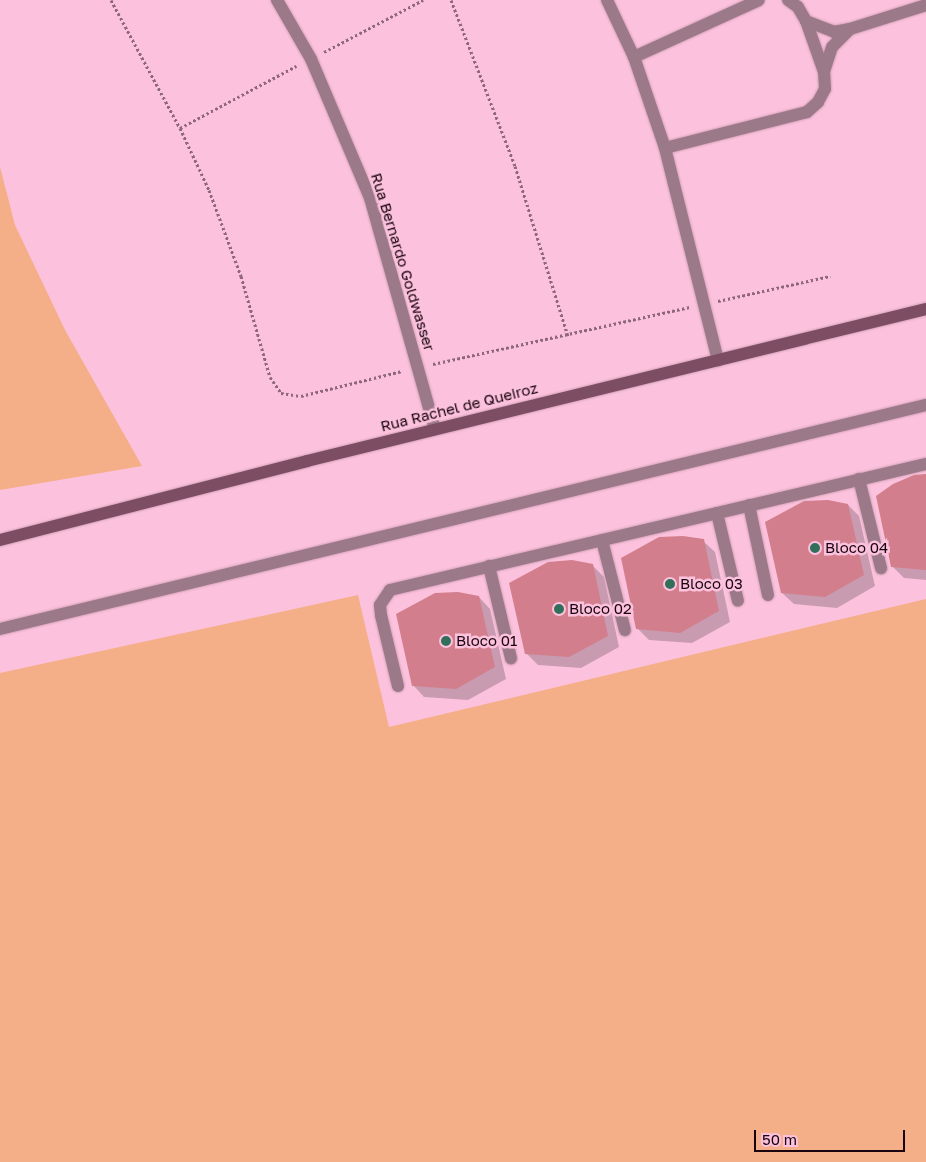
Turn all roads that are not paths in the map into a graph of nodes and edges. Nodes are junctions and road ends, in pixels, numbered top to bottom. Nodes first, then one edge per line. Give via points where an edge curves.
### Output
1 (277, 0) edge
2 (607, 0) edge
3 (759, 0) edge
4 (788, 0) edge
5 (926, 5) edge
6 (806, 21) junction
7 (850, 29) junction
8 (634, 57) junction
9 (824, 72) junction
10 (665, 148) junction
11 (926, 309) edge
12 (718, 360) junction
13 (926, 406) edge
14 (435, 430) junction
15 (926, 464) edge
16 (859, 479) junction
17 (749, 505) junction
18 (717, 512) junction
19 (0, 540) edge
20 (602, 540) junction
21 (489, 566) junction
22 (881, 568) dead end
23 (768, 594) dead end
24 (738, 601) dead end
25 (0, 629) edge
26 (625, 630) dead end
27 (511, 658) dead end
28 (398, 686) dead end

1 - 14 street, Rua Bernardo Goldwasser via 311,59 370,198
2 - 8 street
3 - 8 street
4 - 6 street
5 - 7 street
6 - 7 street via 834,32
6 - 9 street
7 - 9 street via 832,47
8 - 10 street
9 - 10 street via 824,89 818,102 807,112
10 - 12 street
11 - 12 street, Rua Rachel de Queiroz
12 - 14 street, Rua Rachel de Queiroz
13 - 25 street
14 - 19 street, Rua Rachel de Queiroz
15 - 16 street
16 - 17 street
16 - 22 street
17 - 18 street
17 - 23 street
18 - 20 street
18 - 24 street
20 - 21 street
20 - 26 street
21 - 27 street
21 - 28 street via 399,586 384,594 381,616

